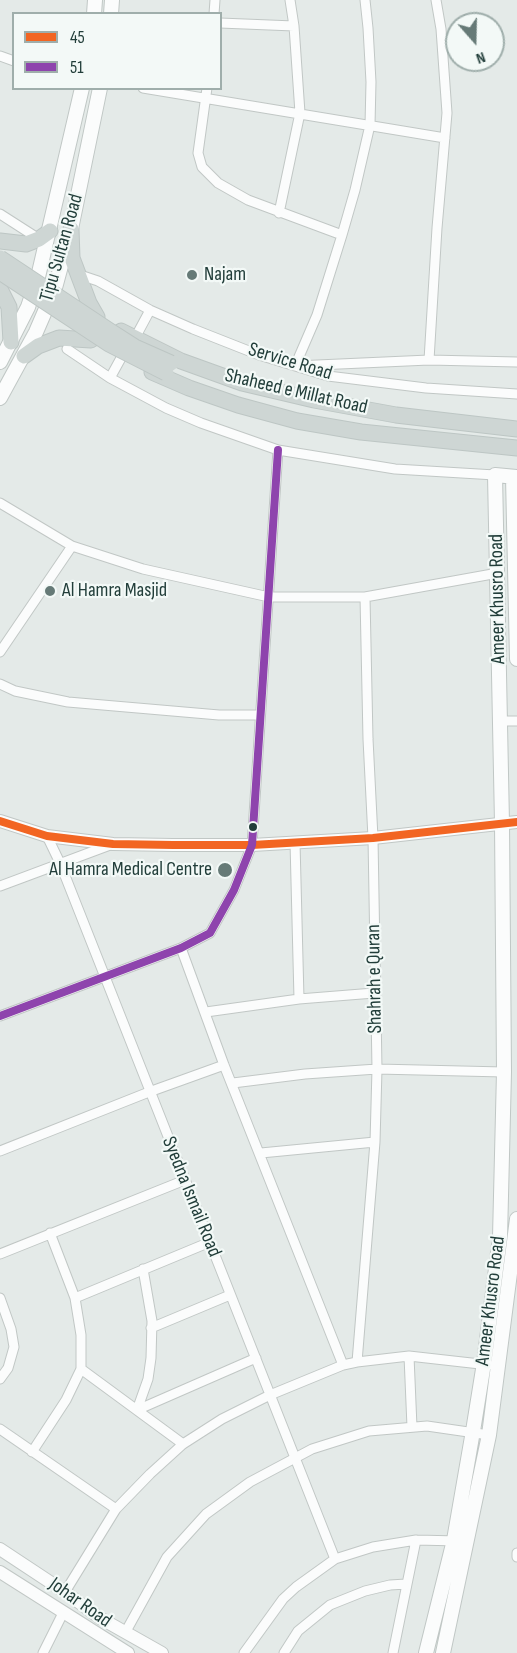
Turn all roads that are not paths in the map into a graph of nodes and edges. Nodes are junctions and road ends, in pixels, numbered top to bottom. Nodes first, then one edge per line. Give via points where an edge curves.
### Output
1 (290, 0) edge
2 (365, 0) edge
3 (436, 0) edge
4 (222, 23) edge
5 (294, 27) junction
6 (81, 90) edge
7 (100, 90) edge
8 (169, 90) edge
9 (207, 93) edge
10 (300, 113) junction
11 (370, 125) junction
12 (445, 138) junction
13 (279, 213) junction
14 (0, 214) edge
15 (70, 229) junction
16 (44, 235) junction
17 (342, 236) junction
18 (0, 241) edge
19 (0, 249) edge
20 (0, 258) edge
21 (17, 262) junction
22 (77, 274) junction
23 (38, 277) junction
24 (2, 281) edge
25 (61, 292) junction
26 (30, 300) junction
27 (150, 310) junction
28 (52, 313) junction
29 (97, 317) junction
30 (135, 338) junction
31 (91, 340) junction
32 (11, 342) junction
33 (67, 349) dead end
34 (24, 356) junction
35 (121, 358) junction
36 (429, 360) junction
37 (0, 362) edge
38 (517, 362) edge
39 (295, 366) junction
40 (169, 368) junction
41 (110, 378) junction
42 (517, 394) edge
43 (0, 398) edge
44 (417, 418) junction
45 (517, 429) edge
46 (457, 442) junction
47 (517, 448) edge
48 (278, 450) junction
49 (495, 475) junction
50 (515, 477) edge
51 (0, 503) edge
52 (72, 546) junction
53 (498, 573) junction
54 (269, 597) junction
55 (365, 597) junction
56 (0, 652) edge
57 (517, 659) edge
58 (0, 684) edge
59 (260, 715) junction
60 (501, 721) junction
61 (517, 721) edge
62 (0, 821) edge
63 (517, 822) edge
64 (502, 823) junction
65 (47, 836) junction
66 (373, 838) junction
67 (295, 842) junction
68 (113, 844) junction
69 (252, 845) junction
70 (60, 863) junction
71 (0, 886) edge
72 (181, 948) junction
73 (104, 977) junction
74 (374, 993) junction
75 (299, 999) junction
76 (206, 1012) junction
77 (0, 1016) edge
78 (224, 1065) junction
79 (377, 1069) junction
80 (504, 1072) junction
81 (233, 1083) junction
82 (149, 1092) junction
83 (375, 1142) junction
84 (0, 1151) edge
85 (261, 1154) junction
86 (185, 1180) junction
87 (517, 1219) edge
88 (50, 1233) junction
89 (210, 1242) junction
90 (0, 1254) edge
91 (143, 1269) junction
92 (230, 1295) junction
93 (0, 1298) edge
94 (75, 1298) junction
95 (151, 1328) junction
96 (409, 1356) junction
97 (256, 1358) junction
98 (357, 1362) junction
99 (343, 1365) junction
100 (491, 1365) junction
101 (81, 1369) junction
102 (0, 1379) edge
103 (270, 1395) junction
104 (137, 1410) junction
105 (412, 1427) junction
106 (0, 1429) edge
107 (473, 1431) junction
108 (489, 1435) junction
109 (183, 1444) junction
110 (32, 1452) junction
111 (294, 1459) junction
112 (116, 1509) junction
113 (416, 1540) junction
114 (460, 1542) junction
115 (0, 1549) edge
116 (335, 1559) junction
117 (0, 1572) edge
118 (406, 1584) junction
119 (63, 1590) junction
120 (52, 1606) junction
121 (63, 1613) junction
122 (125, 1633) junction
123 (123, 1652) edge
124 (247, 1652) edge
125 (43, 1653) edge
126 (162, 1653) edge
127 (284, 1653) edge
128 (393, 1653) edge
129 (426, 1653) edge
130 (443, 1653) edge

1 - 5 street
2 - 11 street
3 - 12 street via 447,113
4 - 5 street
5 - 10 street
6 - 16 main road, Tipu Sultan Road
7 - 15 main road, Tipu Sultan Road
8 - 9 street
9 - 10 street
9 - 13 street via 198,153 202,167 218,183
10 - 11 street
10 - 13 street
11 - 12 street
11 - 17 street
12 - 36 street
13 - 17 street
14 - 16 street
15 - 22 main road
15 - 25 main road, Tipu Sultan Road
16 - 18 main road via 26,243
16 - 23 main road, Tipu Sultan Road
17 - 39 street via 317,315
19 - 21 main road, Shaheed e Millat Road
20 - 40 main road, bridge
21 - 23 main road, Shaheed e Millat Road
21 - 24 main road via 19,272 14,280
22 - 27 street, Service Road via 98,281
22 - 29 main road
23 - 25 main road, Shaheed e Millat Road
23 - 26 main road, Tipu Sultan Road
24 - 26 main road, Shaheed e Millat Road
24 - 32 main road via 9,307
24 - 40 main road, bridge via 109,344
25 - 28 main road
25 - 29 main road, Shaheed e Millat Road
26 - 28 main road, Shaheed e Millat Road
26 - 32 main road, Tipu Sultan Road
27 - 30 street
27 - 39 street, Service Road
28 - 31 main road, Shaheed e Millat Road
28 - 34 main road, Tipu Sultan Road
29 - 30 main road, Shaheed e Millat Road
30 - 44 main road, Shaheed e Millat Road via 181,361 242,383
31 - 34 main road via 59,338
31 - 35 main road, Shaheed e Millat Road
32 - 37 main road, Tipu Sultan Road
33 - 41 street
34 - 43 main road, Tipu Sultan Road
35 - 41 street
35 - 46 main road, Shaheed e Millat Road via 189,388 297,421
36 - 38 street
36 - 39 street
39 - 42 street, Service Road via 328,376
40 - 44 main road via 289,402 401,422
40 - 46 main road via 210,390 256,405 446,436
41 - 48 street via 201,423
44 - 45 main road, Shaheed e Millat Road
46 - 47 main road, Shaheed e Millat Road
48 - 49 street via 395,469
48 - 54 street
49 - 50 main road
49 - 53 main road, Ameer Khusro Road
50 - 57 main road, Ameer Khusro Road
51 - 52 street
52 - 54 street via 143,569
52 - 56 street
53 - 55 street
53 - 60 main road, Ameer Khusro Road
54 - 55 street
54 - 59 street
55 - 66 street, Shahrah e Quran
58 - 59 street via 68,702
59 - 69 street
60 - 61 street
60 - 64 main road, Ameer Khusro Road
62 - 65 street
63 - 64 street
64 - 66 street
64 - 80 main road, Ameer Khusro Road
65 - 68 street
65 - 70 street, Syedna Ismail Road
66 - 67 street
66 - 74 street, Shahrah e Quran
67 - 69 street
67 - 75 street
68 - 69 street
68 - 70 street
69 - 72 street via 234,890 210,933
70 - 71 street
70 - 73 street, Syedna Ismail Road
72 - 73 street
72 - 76 street
73 - 77 street
73 - 82 street, Syedna Ismail Road
74 - 75 street
74 - 79 street, Shahrah e Quran
75 - 76 street
76 - 78 street
78 - 81 street
78 - 82 street
79 - 80 street
79 - 81 street
79 - 83 street, Shahrah e Quran
80 - 100 main road, Ameer Khusro Road via 500,1237
81 - 85 street
82 - 84 street
82 - 86 street, Syedna Ismail Road
83 - 85 street
83 - 98 street, Shahrah e Quran
85 - 99 street
86 - 88 street
86 - 89 street, Syedna Ismail Road
87 - 100 main road, Ameer Khusro Road
88 - 90 street
88 - 94 street
89 - 91 street
89 - 92 street, Syedna Ismail Road
91 - 94 street
91 - 95 street
92 - 95 street
92 - 97 street, Syedna Ismail Road
93 - 102 street via 14,1347
94 - 101 street
95 - 104 street via 148,1380
96 - 98 street
96 - 100 street
96 - 105 street
97 - 103 street, Syedna Ismail Road
97 - 104 street
98 - 99 street
99 - 103 street
100 - 107 main road, Ameer Khusro Road
100 - 108 main road, Ameer Khusro Road
101 - 104 street
101 - 110 street
103 - 109 street
103 - 111 street, Syedna Ismail Road
104 - 109 street
105 - 107 street
105 - 111 street via 369,1431 312,1449
106 - 110 street
107 - 108 street
107 - 114 main road, Ameer Khusro Road
108 - 114 main road, Ameer Khusro Road
109 - 112 street
110 - 112 street
111 - 116 street, Syedna Ismail Road
111 - 122 street via 250,1482 206,1514 167,1557
112 - 119 street
113 - 114 street
113 - 116 street via 373,1547
113 - 118 street
114 - 129 main road, Ameer Khusro Road
114 - 130 main road, Ameer Khusro Road
115 - 119 street, Johar Road
116 - 124 street via 283,1599
117 - 120 street, Johar Road
118 - 127 street via 365,1591 330,1605 298,1631
118 - 128 street
119 - 120 street
119 - 122 street, Johar Road
120 - 121 street, Johar Road
121 - 123 street, Johar Road
121 - 125 street
122 - 126 street, Johar Road

